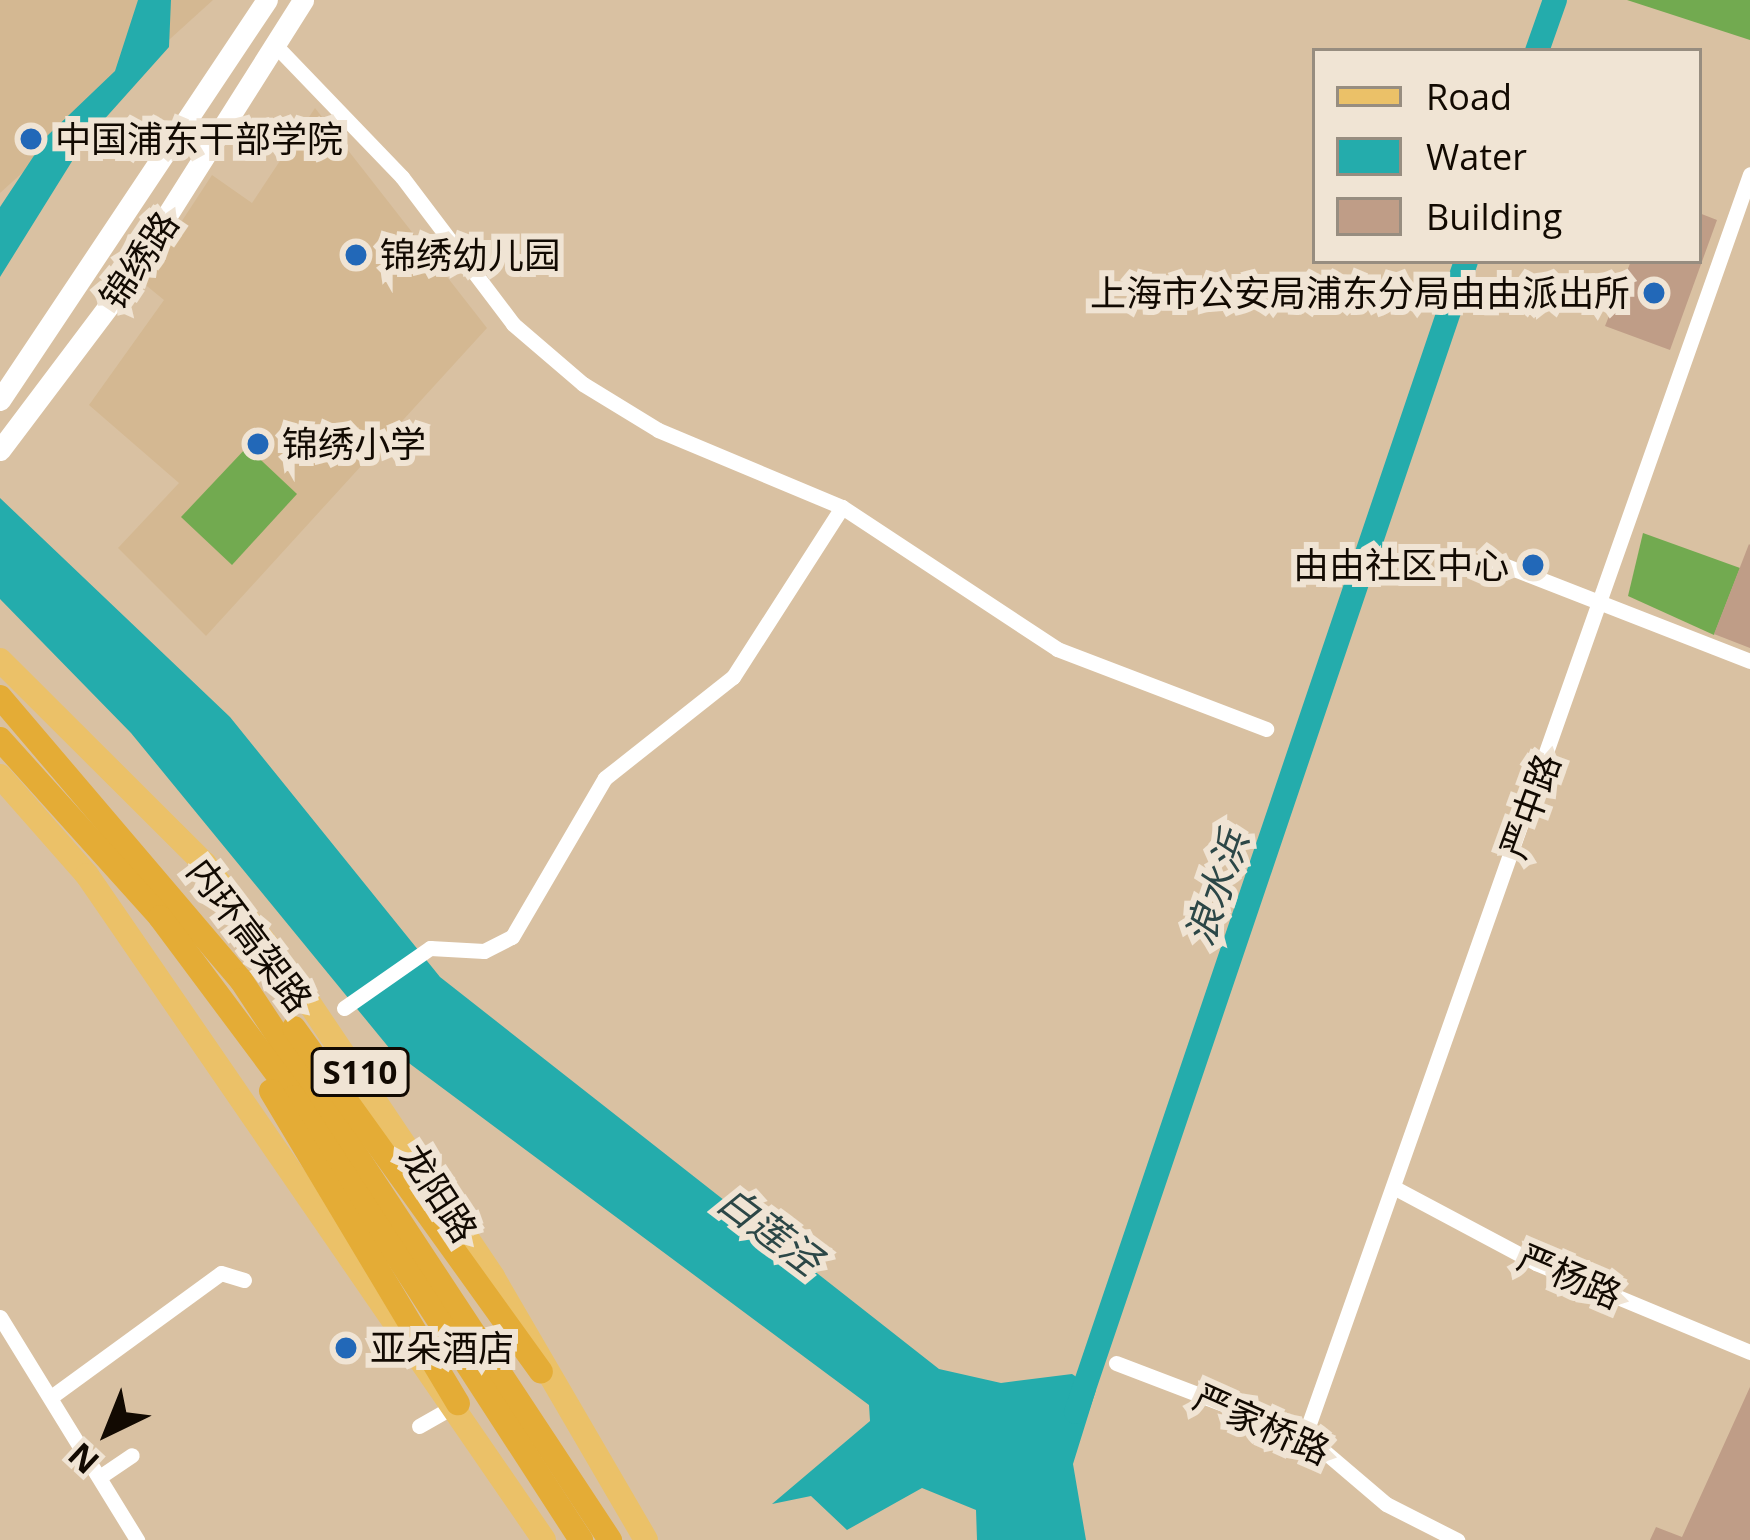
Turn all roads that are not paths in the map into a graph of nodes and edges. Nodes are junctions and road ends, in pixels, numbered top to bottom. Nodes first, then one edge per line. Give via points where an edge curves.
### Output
1 (267, 0) edge
2 (303, 0) edge
3 (275, 45) junction
4 (1750, 174) edge
5 (0, 400) edge
6 (0, 450) edge
7 (842, 507) junction
8 (1491, 560) dead end
9 (1603, 604) junction
10 (0, 661) edge
11 (1750, 661) edge
12 (0, 697) edge
13 (1266, 729) dead end
14 (0, 739) edge
15 (0, 776) edge
16 (181, 899) junction
17 (160, 917) junction
18 (344, 1008) dead end
19 (1395, 1188) junction
20 (244, 1280) dead end
21 (0, 1317) edge
22 (1750, 1352) edge
23 (1116, 1363) dead end
24 (541, 1372) junction
25 (498, 1385) junction
26 (51, 1397) junction
27 (458, 1403) junction
28 (419, 1426) dead end
29 (1306, 1436) junction
30 (133, 1455) dead end
31 (101, 1476) junction
32 (137, 1540) edge
33 (544, 1540) edge
34 (581, 1540) edge
35 (610, 1540) edge
36 (646, 1540) edge
37 (1457, 1540) edge

1 - 5 main road, 锦绣路 via 89,279
2 - 3 main road, 锦绣路
3 - 6 main road, 锦绣路 via 116,296
3 - 7 street via 402,177 513,325 583,384 658,430
4 - 9 street, 严中路
7 - 13 street via 1057,649
7 - 18 street via 733,677 605,778 512,937 484,952 430,948
8 - 9 street
9 - 11 street
9 - 19 street, 严中路
10 - 24 main road, 龙阳路 / S110 via 230,893 423,1167
12 - 16 highway, 内环高架路
14 - 17 highway, 内环高架路
15 - 27 main road via 80,866
16 - 24 highway via 320,1062
16 - 25 highway, 内环高架路
17 - 25 highway, 内环高架路
17 - 27 highway
19 - 22 street, 严杨路 via 1514,1252
19 - 29 street, 严中路
20 - 26 street via 221,1274
21 - 26 street
23 - 29 street, 严家桥路
24 - 36 main road, 龙阳路 / S110
25 - 34 highway, 内环高架路
25 - 35 highway, 内环高架路
26 - 31 street
27 - 28 street
27 - 33 main road
29 - 37 street, 严家桥路 via 1393,1510
30 - 31 street
31 - 32 street

